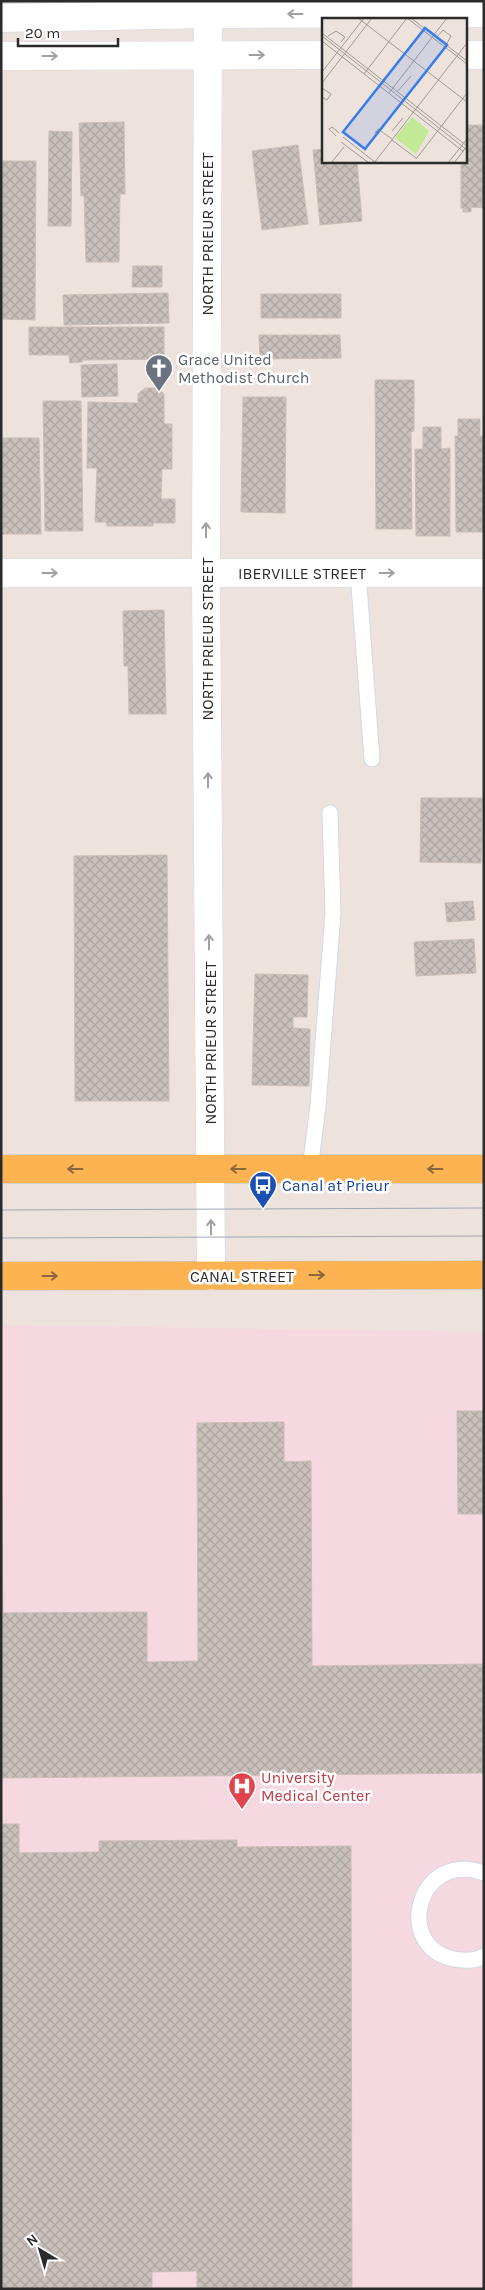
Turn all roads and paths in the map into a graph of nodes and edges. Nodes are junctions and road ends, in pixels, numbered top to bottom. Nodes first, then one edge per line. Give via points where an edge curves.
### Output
1 (208, 8) edge
2 (262, 8) edge
3 (476, 9) edge
4 (1, 18) edge
5 (208, 55) junction
6 (322, 55) edge
7 (468, 55) edge
8 (484, 55) edge
9 (1, 56) edge
10 (358, 572) junction
11 (1, 573) edge
12 (206, 573) junction
13 (484, 573) edge
14 (372, 759) dead end
15 (330, 812) dead end
16 (1, 1169) edge
17 (211, 1169) junction
18 (310, 1169) junction
19 (484, 1169) edge
20 (484, 1275) edge
21 (1, 1276) edge
22 (211, 1276) junction
23 (484, 1873) edge
24 (484, 1956) edge

1 - 2 street
1 - 4 street
1 - 5 street, NORTH PRIEUR STREET
3 -> 2 street
5 -> 6 street
9 -> 5 street
12 -> 5 street, NORTH PRIEUR STREET
7 - 8 street
10 - 12 street, IBERVILLE STREET
10 -> 13 street, IBERVILLE STREET
10 - 14 lane
11 -> 12 street, IBERVILLE STREET
17 -> 12 street, NORTH PRIEUR STREET
15 - 18 lane via 333,914
17 -> 16 main road
18 -> 17 main road
22 -> 17 street, NORTH PRIEUR STREET
19 -> 18 main road
22 -> 20 main road, CANAL STREET
21 -> 22 main road, CANAL STREET
23 - 24 lane via 472,1869 443,1873 422,1895 418,1910 424,1939 435,1950 448,1958 463,1961

